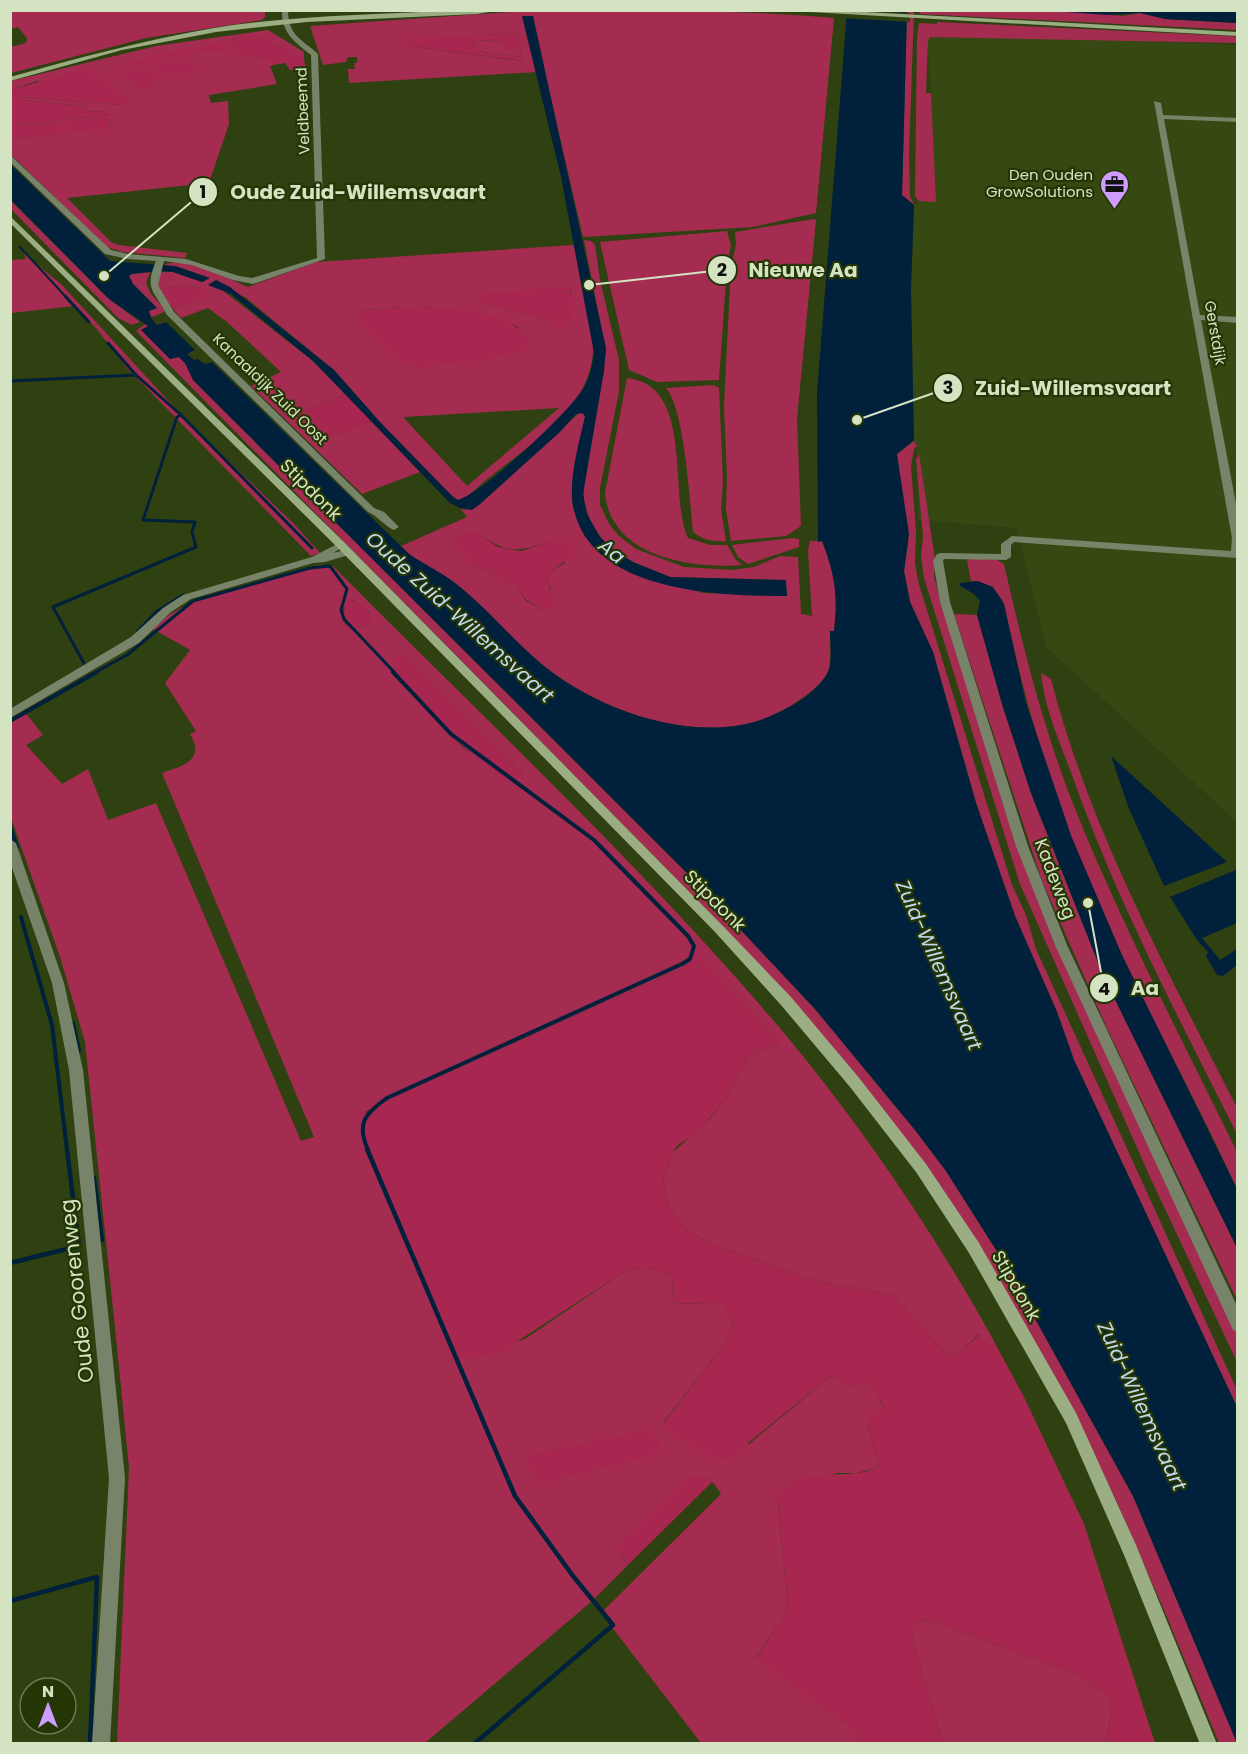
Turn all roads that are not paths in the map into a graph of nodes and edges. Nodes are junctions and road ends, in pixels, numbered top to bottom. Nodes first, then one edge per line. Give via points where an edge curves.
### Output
1 (285, 10) edge
2 (290, 10) edge
3 (498, 10) edge
4 (778, 10) edge
5 (484, 11) edge
6 (289, 24) junction
7 (1238, 35) edge
8 (10, 79) edge
9 (1157, 103) dead end
10 (1160, 117) junction
11 (1238, 120) edge
12 (10, 157) edge
13 (10, 218) edge
14 (157, 265) junction
15 (1197, 317) junction
16 (1238, 320) edge
17 (394, 527) dead end
18 (344, 549) junction
19 (1237, 554) edge
20 (1006, 557) joint
21 (10, 714) edge
22 (10, 843) edge
23 (1238, 1325) edge
24 (101, 1743) edge
25 (1209, 1743) edge

1 - 6 street
2 - 6 street, Veldbeemd
3 - 5 main road
4 - 7 main road
5 - 6 main road
6 - 8 main road via 100,54
6 - 14 street, Veldbeemd via 290,36 314,54 321,259 253,281 242,281 189,262
9 - 10 street, Gerstdijk
10 - 11 street
10 - 15 street, Gerstdijk
12 - 14 street via 108,252
13 - 18 main road, Stipdonk
14 - 17 street, Kanaaldijk Zuid Oost via 152,280 154,291 170,313 371,510
15 - 16 street
15 - 19 street, Gerstdijk
18 - 21 street via 335,557 187,597 135,640
18 - 25 main road, Stipdonk via 719,929 786,1001 921,1168 974,1248 1071,1418
19 - 20 street, Gerstdijk via 1012,539 1006,544
20 - 23 street, Kadeweg via 941,556 938,561 945,602 1022,846 1057,934
22 - 24 street, Oude Goorenweg via 58,983 76,1070 116,1467

